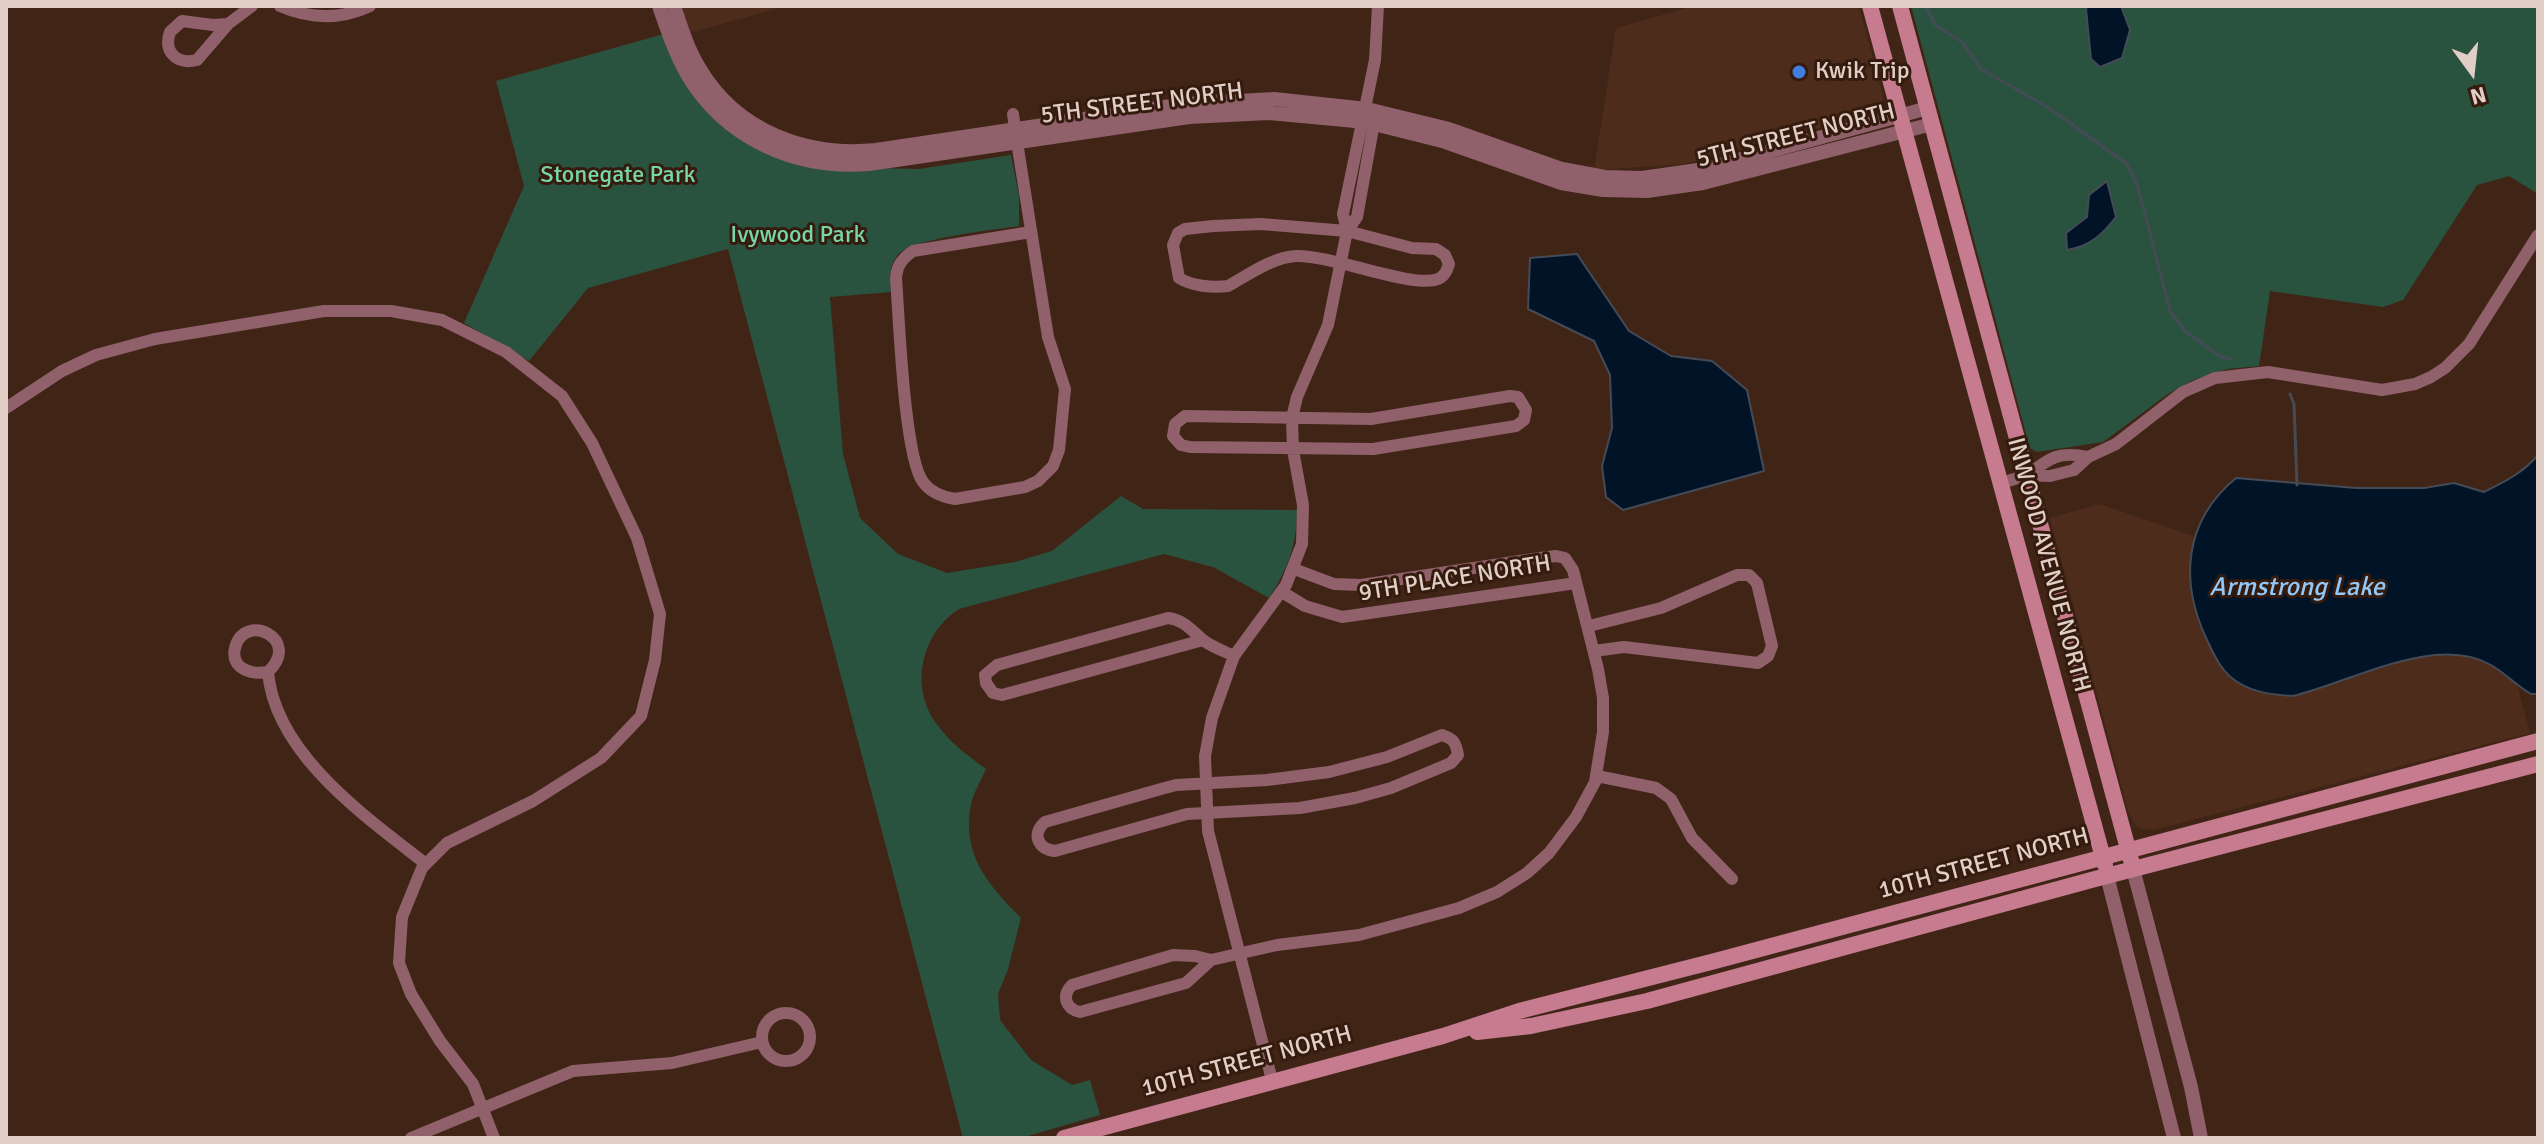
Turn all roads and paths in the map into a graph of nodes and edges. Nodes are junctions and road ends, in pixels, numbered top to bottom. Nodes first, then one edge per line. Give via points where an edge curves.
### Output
1 (252, 6) edge
2 (280, 6) edge
3 (370, 6) edge
4 (659, 6) edge
5 (674, 6) edge
6 (1378, 6) edge
7 (1870, 6) edge
8 (1900, 6) edge
9 (228, 24) junction
10 (1930, 116) junction
11 (1367, 118) junction
12 (1902, 123) junction
13 (1015, 128) junction
14 (1347, 231) junction
15 (1031, 232) junction
16 (2538, 235) edge
17 (1340, 261) junction
18 (6, 408) edge
19 (1292, 418) junction
20 (1293, 450) junction
21 (2028, 475) junction
22 (2001, 483) junction
23 (1294, 569) junction
24 (1576, 583) junction
25 (1282, 592) junction
26 (1589, 626) junction
27 (1203, 640) junction
28 (1594, 651) junction
29 (1234, 656) junction
30 (268, 672) dead end
31 (2538, 741) edge
32 (2538, 764) edge
33 (1597, 776) junction
34 (1205, 783) junction
35 (1207, 813) junction
36 (2128, 850) junction
37 (2103, 856) junction
38 (426, 864) junction
39 (2133, 869) junction
40 (2107, 876) junction
41 (1732, 879) dead end
42 (1238, 953) junction
43 (1211, 960) junction
44 (1443, 1036) junction
45 (762, 1042) junction
46 (1272, 1080) junction
47 (483, 1110) junction
48 (411, 1138) edge
49 (494, 1138) edge
50 (1064, 1138) edge
51 (2174, 1138) edge
52 (2201, 1138) edge

1 - 9 street
2 - 3 street via 324,17
4 - 13 street, 5TH STREET NORTH via 677,55 706,100 739,131 787,155 821,164 857,165
5 - 13 street, 5TH STREET NORTH via 694,59 715,90 744,118 782,139 826,151 859,152
6 - 11 street
7 - 12 main road, INWOOD AVENUE NORTH
8 - 10 main road, INWOOD AVENUE NORTH
9 - 9 street via 182,21 170,32 169,49 179,60 197,60
10 - 12 street, 5TH STREET NORTH
10 - 21 main road, INWOOD AVENUE NORTH
11 - 12 street, 5TH STREET NORTH via 1449,129 1562,169 1629,178 1695,171
11 - 13 street, 5TH STREET NORTH via 1297,100 1229,100
11 - 14 street via 1357,217
12 - 22 main road, INWOOD AVENUE NORTH
13 - 15 street
14 - 17 street
14 - 17 street via 1436,249 1449,264 1438,279 1421,280
14 - 17 street via 1213,226 1185,229 1173,245 1179,278 1218,287 1293,256
15 - 15 street via 1048,337 1065,389 1059,450 1053,466 1025,487 944,497 922,481 911,448 897,267 913,251
16 - 21 street via 2469,344 2431,377 2382,390 2268,372 2231,375 2183,392 2105,451 2047,459
17 - 19 street via 1328,325
18 - 38 street via 96,355 155,339 324,311 391,311 442,320 506,352 562,396 592,443 637,538 660,614 641,716 601,758 533,801 447,843
19 - 20 street
19 - 20 street via 1185,416 1175,424 1173,436 1181,445
19 - 20 street via 1380,419 1510,396 1518,397 1526,410 1516,426 1398,446
20 - 23 street via 1303,505 1302,544
21 - 22 street
21 - 36 main road, INWOOD AVENUE NORTH
22 - 37 main road, INWOOD AVENUE NORTH
23 - 24 street, 9TH PLACE NORTH via 1334,584 1361,585 1556,556 1569,563
23 - 25 street
24 - 25 street, 9TH PLACE NORTH via 1342,617 1305,606
24 - 26 street
25 - 29 street
26 - 28 street
26 - 28 street via 1661,608 1737,575 1749,575 1757,583 1772,646 1758,663 1644,648
27 - 27 street via 1175,619 1161,620 997,665 985,675 986,683 1002,695
27 - 29 street
28 - 33 street via 1603,698
29 - 34 street via 1210,727
30 - 38 street via 287,730 314,769
31 - 36 main road, 10TH STREET NORTH
32 - 39 main road, 10TH STREET NORTH
33 - 41 street via 1656,788 1671,799 1692,838
33 - 42 street via 1549,853 1497,892 1359,935
34 - 35 street
34 - 35 street via 1176,785 1045,822 1037,835 1045,850 1055,851
34 - 35 street via 1329,772 1387,757 1434,736 1452,738 1457,745 1458,755 1451,763 1379,791 1300,808
35 - 42 street
36 - 37 main road, 10TH STREET NORTH
36 - 39 main road, INWOOD AVENUE NORTH
37 - 40 main road, INWOOD AVENUE NORTH
37 - 44 main road, 10TH STREET NORTH via 1519,1011
38 - 47 street via 402,917 399,963 411,994 473,1084
39 - 40 main road, 10TH STREET NORTH
39 - 52 street, INWOOD AVENUE NORTH
40 - 44 main road, 10TH STREET NORTH via 1626,1006 1531,1026
40 - 51 street, INWOOD AVENUE NORTH
42 - 43 street
42 - 46 street
43 - 43 street via 1173,955 1072,985 1066,1002 1080,1012 1173,987 1195,977
44 - 46 main road, 10TH STREET NORTH
45 - 45 street via 776,1060 792,1061 809,1045 809,1030 800,1018 778,1014 763,1028
45 - 47 street via 672,1063 573,1071
46 - 50 main road, 10TH STREET NORTH
47 - 48 street
47 - 49 street

